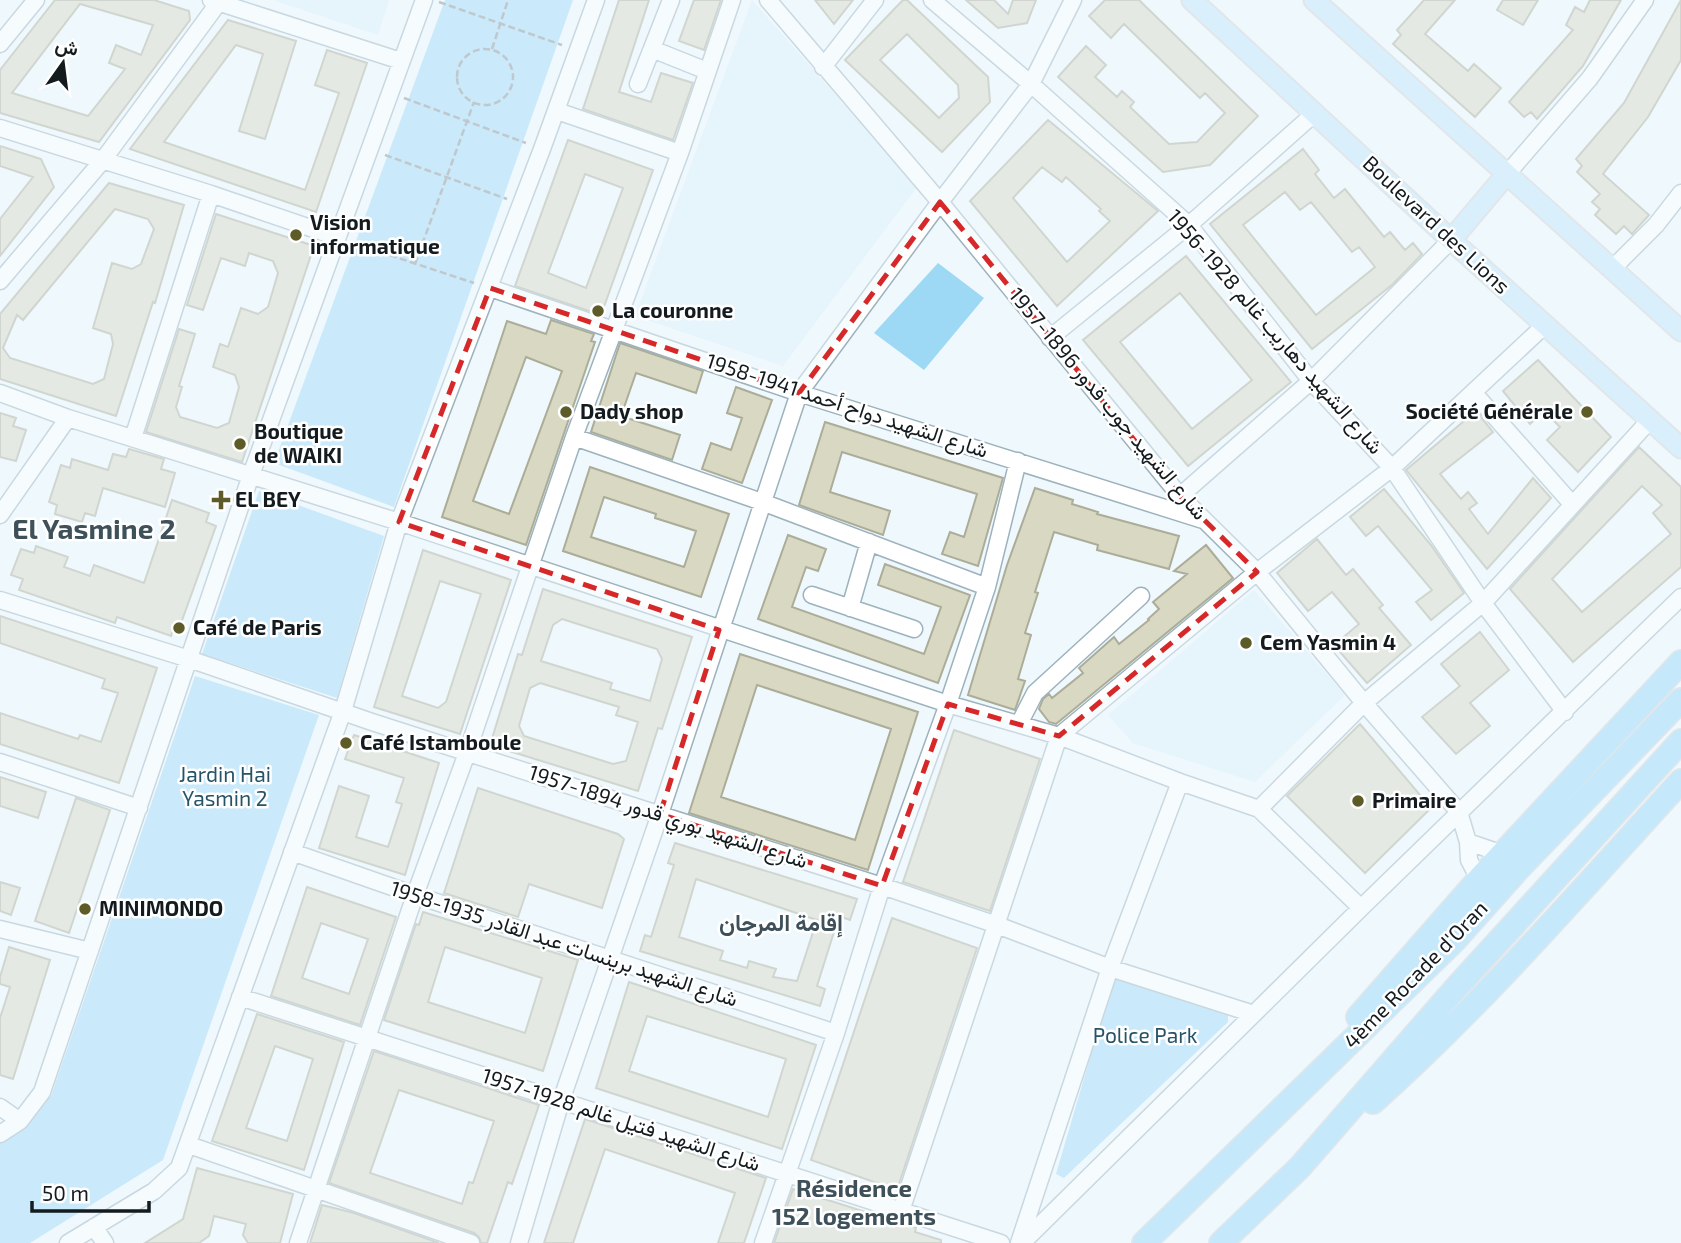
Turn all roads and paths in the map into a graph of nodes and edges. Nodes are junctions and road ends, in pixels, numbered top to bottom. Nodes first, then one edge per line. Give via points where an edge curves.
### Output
1 (36, 0) edge
2 (424, 0) edge
3 (433, 0) edge
4 (508, 0) edge
5 (596, 0) edge
6 (671, 0) edge
7 (732, 0) edge
8 (768, 0) edge
9 (875, 0) edge
10 (932, 0) edge
11 (1073, 0) edge
12 (1192, 0) edge
13 (1314, 0) edge
14 (1645, 0) edge
15 (215, 1) edge
16 (500, 23) junction
17 (0, 44) edge
18 (492, 49) junction
19 (652, 49) junction
20 (578, 51) junction
21 (401, 61) junction
22 (823, 67) junction
23 (707, 72) junction
24 (638, 84) dead end
25 (1031, 84) junction
26 (389, 92) junction
27 (474, 102) junction
28 (557, 111) junction
29 (1315, 113) junction
30 (467, 121) junction
31 (0, 128) edge
32 (542, 149) junction
33 (369, 150) junction
34 (680, 153) junction
35 (103, 160) junction
36 (1506, 175) junction
37 (446, 177) junction
38 (1681, 193) edge
39 (211, 194) junction
40 (940, 202) junction
41 (521, 205) junction
42 (1189, 225) junction
43 (337, 237) junction
44 (1451, 240) junction
45 (415, 264) junction
46 (1612, 269) junction
47 (0, 281) edge
48 (490, 288) junction
49 (1545, 325) junction
50 (613, 329) junction
51 (1681, 331) edge
52 (1050, 338) junction
53 (1311, 381) junction
54 (1473, 392) junction
55 (0, 393) edge
56 (799, 393) junction
57 (68, 418) junction
58 (1650, 420) junction
59 (574, 436) junction
60 (133, 438) junction
61 (1681, 448) edge
62 (1018, 461) junction
63 (1392, 468) junction
64 (251, 475) junction
65 (1180, 496) junction
66 (762, 502) junction
67 (1572, 504) junction
68 (0, 515) edge
69 (1206, 521) junction
70 (400, 522) junction
71 (869, 542) junction
72 (531, 567) junction
73 (1257, 572) junction
74 (987, 587) junction
75 (812, 595) dead end
76 (1141, 596) dead end
77 (1681, 597) edge
78 (0, 600) edge
79 (1483, 603) junction
80 (850, 608) junction
81 (914, 629) dead end
82 (719, 630) junction
83 (189, 659) junction
84 (1681, 662) edge
85 (1681, 700) edge
86 (948, 704) junction
87 (1364, 704) junction
88 (343, 711) junction
89 (1565, 712) junction
90 (1019, 724) junction
91 (1059, 736) junction
92 (1681, 741) edge
93 (467, 753) junction
94 (0, 762) edge
95 (1681, 781) edge
96 (1180, 782) junction
97 (139, 808) junction
98 (1259, 809) junction
99 (1459, 812) junction
100 (660, 814) junction
101 (1468, 842) junction
102 (292, 852) junction
103 (1503, 854) junction
104 (1479, 879) junction
105 (882, 886) junction
106 (415, 895) junction
107 (1361, 908) junction
108 (997, 925) junction
109 (0, 929) edge
110 (90, 951) junction
111 (610, 959) junction
112 (1110, 968) junction
113 (240, 997) junction
114 (1254, 1014) junction
115 (836, 1033) junction
116 (368, 1038) junction
117 (561, 1101) junction
118 (0, 1107) edge
119 (20, 1121) junction
120 (1258, 1131) junction
121 (0, 1134) edge
122 (189, 1145) junction
123 (1300, 1167) junction
124 (787, 1174) junction
125 (317, 1190) junction
126 (901, 1211) junction
127 (94, 1227) junction
128 (68, 1243) edge
129 (105, 1243) edge
130 (298, 1243) edge
131 (471, 1243) edge
132 (519, 1243) edge
133 (763, 1243) edge
134 (1001, 1243) edge
135 (1020, 1243) edge
136 (1144, 1243) edge
137 (1221, 1243) edge

1 - 17 street
2 - 21 street
3 - 16 path
4 - 16 path
5 - 20 street
6 - 19 street
7 - 23 street
8 - 22 street, شارع الشهيد جوب قدور 1896-1957
9 - 22 street
10 - 25 street, شارع الشهيد دهاريب غالم 1928-1956
11 - 25 street
12 - 29 main road, Boulevard des Lions
13 - 36 main road
14 - 36 street via 1590,78
15 - 21 street
15 - 35 street
16 - 18 path
16 - 20 path
18 - 27 path via 480,48 462,59 458,86 465,99
18 - 27 path via 512,69 507,95 496,103
19 - 23 street
19 - 24 street
20 - 28 street
21 - 26 street
22 - 40 street, شارع الشهيد جوب قدور 1896-1957
23 - 34 street
25 - 40 street
25 - 42 street, شارع الشهيد دهاريب غالم 1928-1956
26 - 30 path
26 - 33 street
27 - 30 path
28 - 32 street
28 - 34 street
29 - 42 street
29 - 44 main road, Boulevard des Lions
30 - 32 path
30 - 37 path
31 - 35 street
32 - 41 street
33 - 37 path
33 - 43 street
34 - 50 street
35 - 39 street
35 - 47 street
36 - 44 main road
36 - 46 main road
37 - 41 path
37 - 45 path
38 - 46 street
39 - 43 street
39 - 60 street
40 - 52 street, شارع الشهيد جوب قدور 1896-1957
40 - 56 street
41 - 48 street
42 - 52 street
42 - 53 street, شارع الشهيد دهاريب غالم 1928-1956
43 - 45 path
43 - 64 street
44 - 49 main road, Boulevard des Lions
44 - 53 street
45 - 48 path
46 - 51 main road
48 - 50 street, شارع الشهيد دواح أحمد 1941-1958
48 - 70 street
49 - 54 street
49 - 58 main road, Boulevard des Lions
50 - 56 street, شارع الشهيد دواح أحمد 1941-1958
50 - 59 street
52 - 65 street, شارع الشهيد جوب قدور 1896-1957
53 - 63 street, شارع الشهيد دهاريب غالم 1928-1956
53 - 65 street
54 - 63 street
54 - 67 street
55 - 57 street
56 - 62 street, شارع الشهيد دواح أحمد 1941-1958
56 - 66 street
57 - 60 street
57 - 68 street
58 - 61 main road, Boulevard des Lions
58 - 67 street
59 - 66 street
59 - 72 street
60 - 64 street
62 - 69 street, شارع الشهيد دواح أحمد 1941-1958
62 - 74 street
63 - 73 street
63 - 79 street, شارع الشهيد دهاريب غالم 1928-1956
64 - 70 street
64 - 83 street
65 - 69 street, شارع الشهيد جوب قدور 1896-1957
66 - 71 street
66 - 82 street
67 - 79 street
69 - 73 street, شارع الشهيد جوب قدور 1896-1957
70 - 72 street
70 - 88 street
71 - 74 street
71 - 80 street
72 - 82 street
72 - 93 street
73 - 87 street, شارع الشهيد جوب قدور 1896-1957
73 - 91 street
74 - 86 street
75 - 80 street
76 - 90 street via 1035,693
77 - 89 street
78 - 83 street, شارع الشهيد بوري قدور 1894-1957
79 - 87 street
79 - 89 street, شارع الشهيد دهاريب غالم 1928-1956
80 - 81 street
82 - 86 street
82 - 100 street
83 - 88 street, شارع الشهيد بوري قدور 1894-1957
83 - 97 street
84 - 103 highway
85 - 120 highway, 4ème Rocade d'Oran via 1454,941
86 - 90 street
86 - 105 street
87 - 98 street
87 - 99 street, شارع الشهيد جوب قدور 1896-1957
88 - 93 street, شارع الشهيد بوري قدور 1894-1957
88 - 102 street
89 - 99 street
90 - 91 street
91 - 96 street
91 - 108 street
92 - 123 highway, 4ème Rocade d'Oran
93 - 100 street, شارع الشهيد بوري قدور 1894-1957
93 - 106 street
94 - 97 street
95 - 123 highway via 1412,1068
96 - 98 street
96 - 112 street
97 - 110 street
98 - 107 street
99 - 101 street, شارع الشهيد جوب قدور 1896-1957
99 - 107 street
100 - 105 street, شارع الشهيد بوري قدور 1894-1957
100 - 111 street
101 - 103 street
101 - 104 street, شارع الشهيد جوب قدور 1896-1957 via 1469,860
102 - 106 street, شارع الشهيد برينسات عبد القادر 1935-1958
102 - 113 street
103 - 104 highway
104 - 120 highway
105 - 108 street, شارع الشهيد بوري قدور 1894-1957
105 - 115 street
106 - 111 street, شارع الشهيد برينسات عبد القادر 1935-1958
106 - 116 street
107 - 114 street
108 - 112 street, شارع الشهيد بوري قدور 1894-1957
108 - 126 street
109 - 110 street
110 - 119 street via 42,1092
111 - 115 street, شارع الشهيد برينسات عبد القادر 1935-1958
111 - 117 street
112 - 114 street, شارع الشهيد بوري قدور 1894-1957
112 - 135 street
113 - 116 street, شارع الشهيد فتيل غالم 1928-1957
113 - 122 street
114 - 135 street
115 - 124 street
116 - 117 street, شارع الشهيد فتيل غالم 1928-1957
116 - 125 street
117 - 124 street, شارع الشهيد فتيل غالم 1928-1957
117 - 132 street
118 - 119 street
119 - 121 street
120 - 136 highway, 4ème Rocade d'Oran
122 - 125 street
122 - 127 street via 179,1168 154,1191
123 - 137 highway, 4ème Rocade d'Oran
124 - 126 street, شارع الشهيد فتيل غالم 1928-1957
124 - 133 street
125 - 130 street
125 - 131 street
126 - 134 street, شارع الشهيد فتيل غالم 1928-1957
127 - 128 street
127 - 129 street

